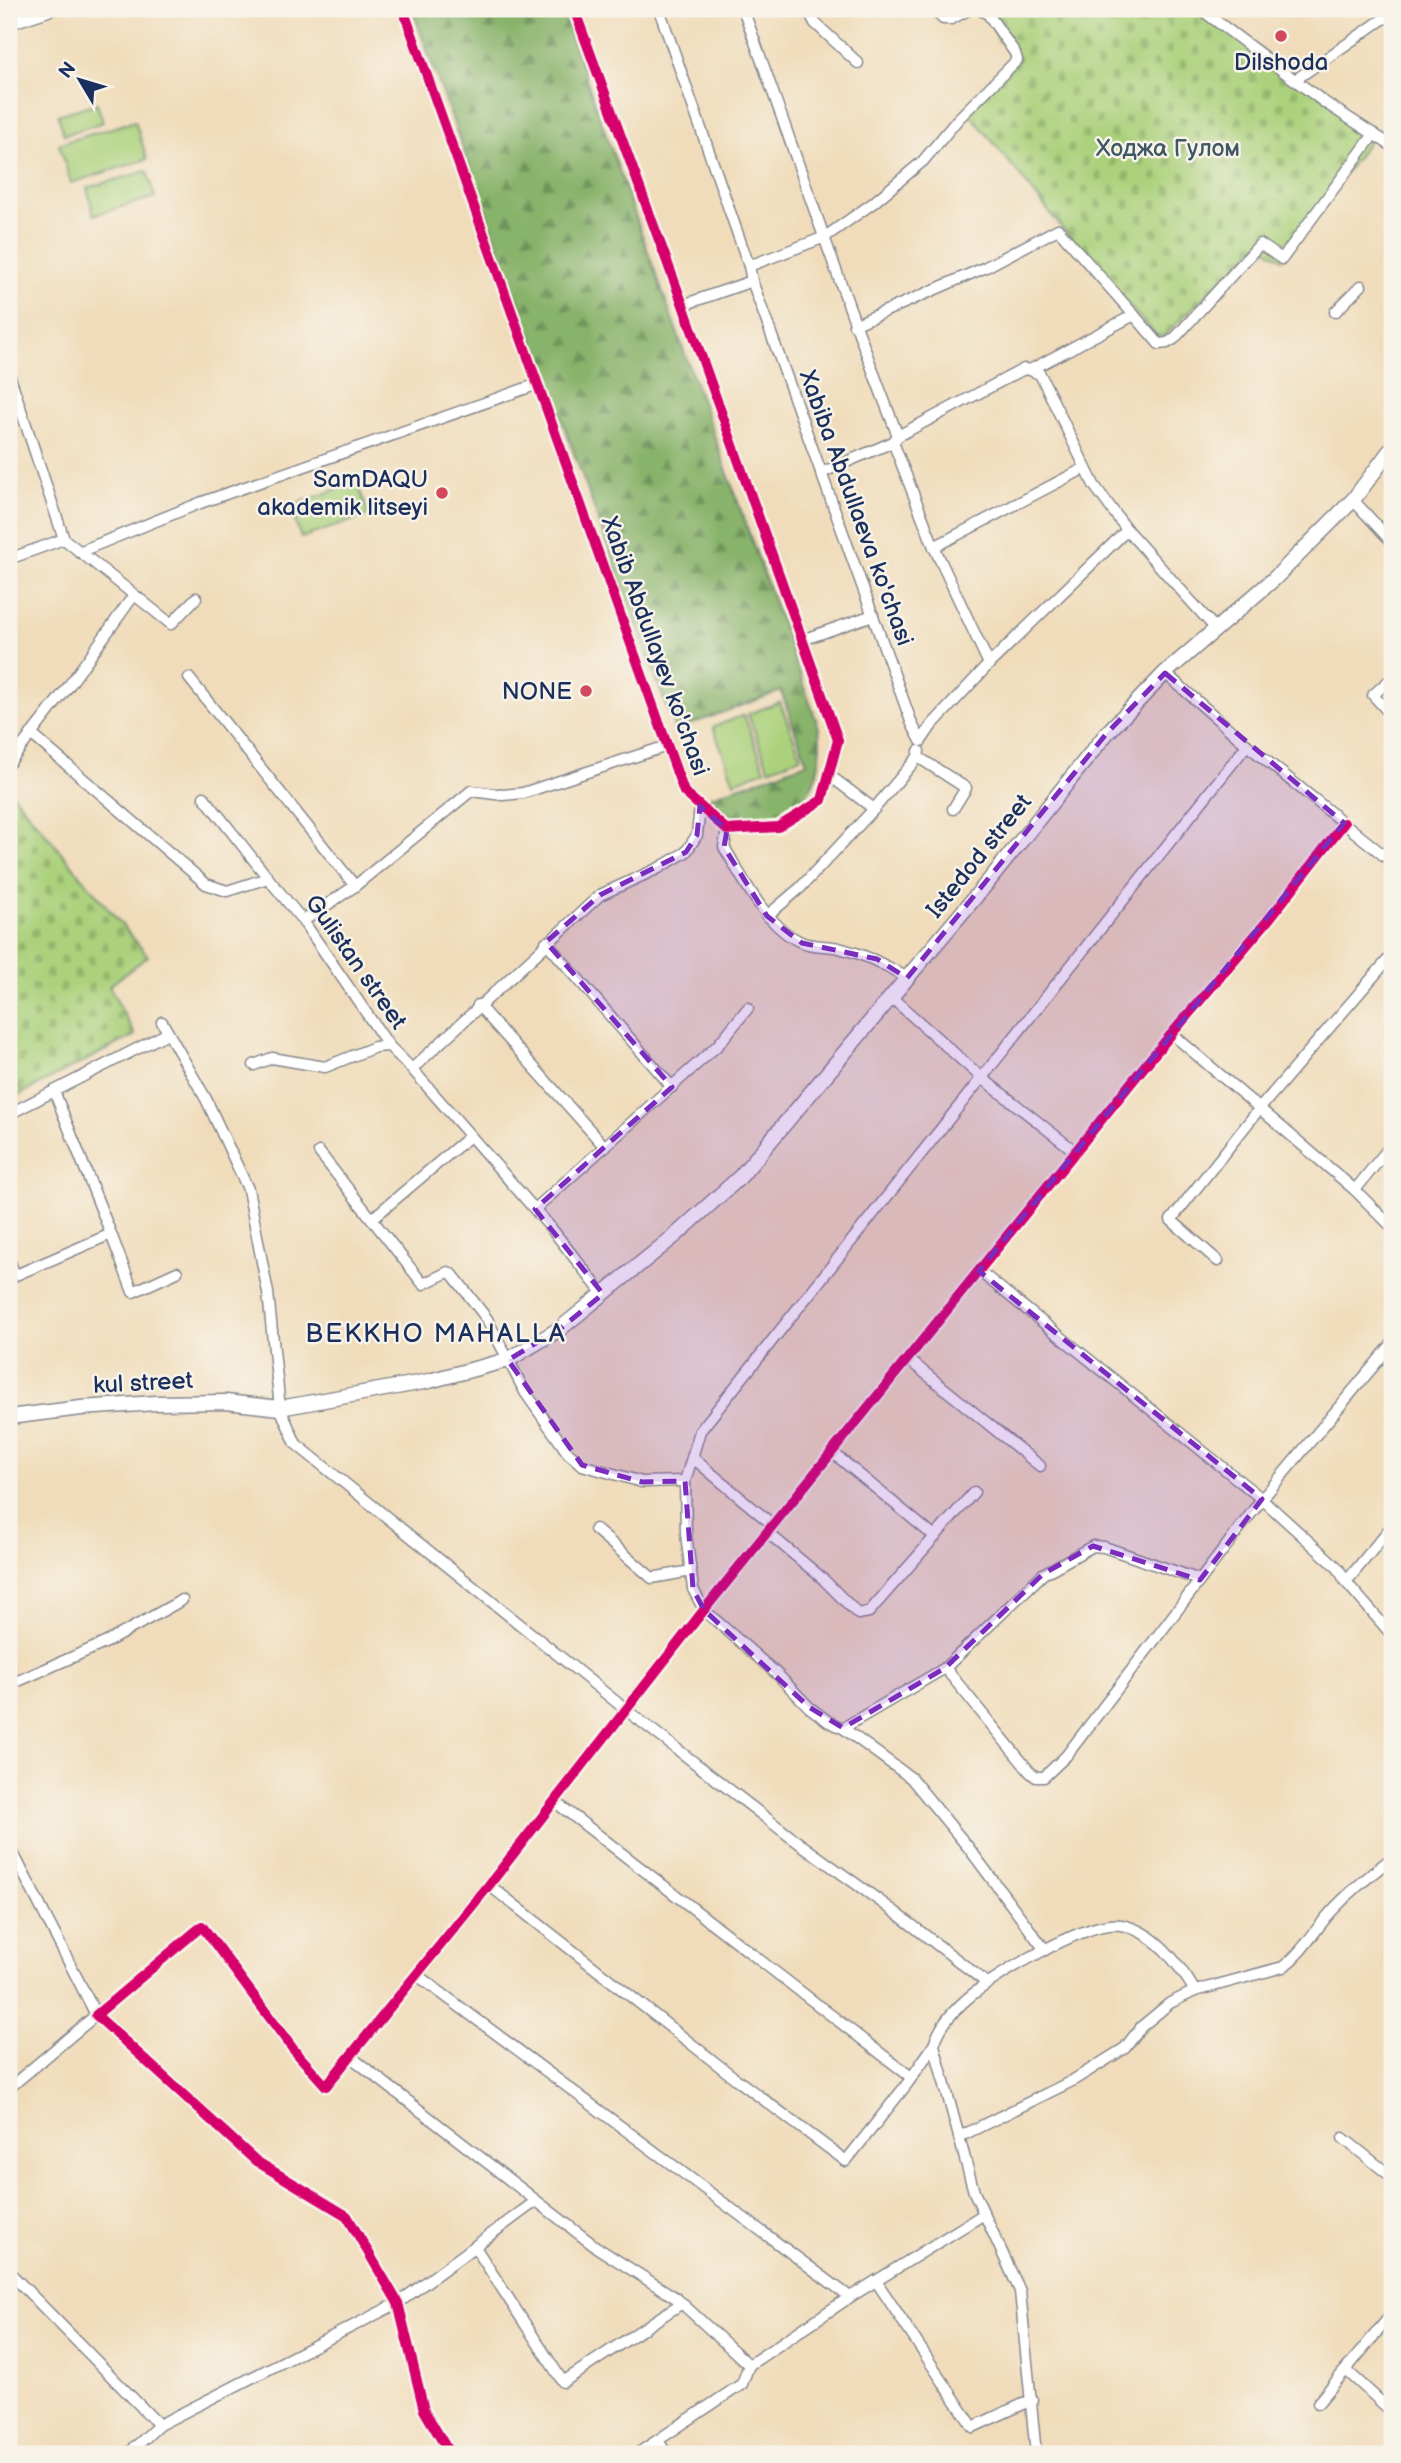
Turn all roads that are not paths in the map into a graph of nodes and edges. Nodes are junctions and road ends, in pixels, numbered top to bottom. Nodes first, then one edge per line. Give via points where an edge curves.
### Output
1 (48, 9) edge
2 (403, 9) edge
3 (574, 9) edge
4 (659, 9) edge
5 (743, 9) edge
6 (808, 9) edge
7 (933, 9) edge
8 (970, 9) edge
9 (1208, 9) edge
10 (987, 11) edge
11 (1392, 16) edge
12 (9, 22) edge
13 (858, 63) dead end
14 (1309, 70) junction
15 (1295, 80) junction
16 (1306, 88) junction
17 (1374, 134) junction
18 (1392, 146) edge
19 (825, 237) junction
20 (749, 266) junction
21 (752, 281) junction
22 (1361, 286) dead end
23 (683, 305) junction
24 (1335, 312) dead end
25 (1134, 315) junction
26 (854, 325) junction
27 (1030, 370) junction
28 (9, 374) edge
29 (538, 384) junction
30 (896, 439) junction
31 (1392, 448) edge
32 (1085, 468) junction
33 (821, 473) junction
34 (1353, 500) junction
35 (1127, 530) junction
36 (64, 539) junction
37 (1392, 542) edge
38 (934, 547) junction
39 (79, 552) junction
40 (9, 559) edge
41 (134, 595) junction
42 (196, 598) dead end
43 (873, 615) junction
44 (1215, 628) junction
45 (802, 640) junction
46 (989, 664) junction
47 (1165, 673) junction
48 (189, 678) dead end
49 (1392, 678) edge
50 (1392, 716) edge
51 (31, 734) junction
52 (921, 741) junction
53 (1247, 745) junction
54 (667, 746) junction
55 (918, 757) junction
56 (9, 763) edge
57 (829, 775) junction
58 (204, 797) dead end
59 (700, 806) junction
60 (874, 809) junction
61 (953, 809) dead end
62 (1344, 823) junction
63 (727, 830) junction
64 (1392, 862) edge
65 (268, 878) junction
66 (355, 886) junction
67 (767, 916) junction
68 (303, 921) junction
69 (546, 943) junction
70 (1392, 955) edge
71 (907, 978) junction
72 (891, 997) junction
73 (478, 1005) junction
74 (748, 1008) dead end
75 (1171, 1033) junction
76 (389, 1046) junction
77 (254, 1065) dead end
78 (412, 1069) junction
79 (982, 1078) junction
80 (673, 1087) junction
81 (54, 1091) junction
82 (1260, 1108) junction
83 (9, 1114) edge
84 (470, 1136) junction
85 (1392, 1144) edge
86 (605, 1147) junction
87 (319, 1152) dead end
88 (1076, 1152) junction
89 (1354, 1190) junction
90 (535, 1209) junction
91 (373, 1218) junction
92 (1392, 1227) edge
93 (111, 1234) junction
94 (9, 1260) edge
95 (1219, 1261) dead end
96 (979, 1271) junction
97 (177, 1272) dead end
98 (12, 1277) edge
99 (603, 1294) junction
100 (1392, 1344) edge
101 (508, 1360) junction
102 (909, 1360) junction
103 (280, 1408) junction
104 (9, 1417) edge
105 (832, 1451) junction
106 (693, 1458) junction
107 (1040, 1466) dead end
108 (685, 1481) junction
109 (974, 1492) dead end
110 (1262, 1499) junction
111 (1392, 1526) edge
112 (770, 1528) junction
113 (595, 1529) dead end
114 (935, 1537) junction
115 (691, 1571) junction
116 (1200, 1580) junction
117 (1346, 1582) junction
118 (182, 1600) dead end
119 (704, 1610) junction
120 (1392, 1635) edge
121 (945, 1668) junction
122 (9, 1685) edge
123 (625, 1709) junction
124 (843, 1728) junction
125 (554, 1801) junction
126 (9, 1845) edge
127 (1392, 1858) edge
128 (489, 1885) junction
129 (1045, 1950) junction
130 (417, 1975) junction
131 (988, 1983) junction
132 (1195, 1991) junction
133 (96, 2015) junction
134 (934, 2045) junction
135 (351, 2057) junction
136 (911, 2077) junction
137 (9, 2088) edge
138 (959, 2137) junction
139 (1343, 2138) dead end
140 (1392, 2177) edge
141 (536, 2201) junction
142 (984, 2214) junction
143 (475, 2247) junction
144 (9, 2272) edge
145 (876, 2281) junction
146 (850, 2297) junction
147 (398, 2302) junction
148 (681, 2303) junction
149 (1392, 2314) edge
150 (748, 2365) junction
151 (1346, 2370) junction
152 (1032, 2400) junction
153 (1318, 2403) dead end
154 (1392, 2412) edge
155 (159, 2424) junction
156 (658, 2441) junction
157 (128, 2454) edge
158 (450, 2454) edge
159 (637, 2454) edge
160 (667, 2454) edge
161 (1037, 2454) edge

1 - 12 street
2 - 29 street, Xabib Abdullayev ko'chasi
3 - 23 street
4 - 20 street, Xabiba Abdullaeva ko'chasi
5 - 19 street
6 - 13 street via 815,23
7 - 8 street via 943,19 951,19
9 - 15 street
10 - 19 street via 1017,60 923,161
11 - 14 street
14 - 15 street
14 - 16 street
15 - 16 street
16 - 17 street
17 - 18 street
17 - 25 street via 1282,259 1260,244 1167,343 1159,344
19 - 20 street
19 - 26 street
20 - 21 street, Xabiba Abdullaeva ko'chasi
21 - 23 street
21 - 33 street, Xabiba Abdullaeva ko'chasi
22 - 24 street
23 - 45 street
25 - 26 street via 1058,229 986,267
25 - 27 street
26 - 30 street
27 - 30 street via 1024,369
27 - 32 street via 1040,374
28 - 36 street
29 - 39 street via 200,503
29 - 54 street, Xabib Abdullayev ko'chasi
30 - 33 street
30 - 38 street
31 - 34 street, Istedod street
32 - 35 street
32 - 38 street
33 - 43 street, Xabiba Abdullaeva ko'chasi
34 - 37 street
34 - 44 street, Istedod street via 1275,579
35 - 44 street
35 - 46 street
36 - 39 street
36 - 40 street
38 - 46 street
39 - 41 street
41 - 42 street via 172,624
41 - 51 street
43 - 45 street
43 - 52 street, Xabiba Abdullaeva ko'chasi
44 - 47 street, Istedod street
45 - 57 street via 838,740
46 - 52 street
47 - 53 street
47 - 71 street, Istedod street via 1107,733
48 - 66 street
49 - 50 street via 1373,695
51 - 56 street
51 - 65 street via 206,884 227,891
52 - 55 street
53 - 62 street
53 - 79 street
54 - 59 street, Xabib Abdullayev ko'chasi via 684,792
54 - 66 street via 523,793 471,791
55 - 60 street
55 - 61 street via 966,788
57 - 60 street
57 - 63 street via 822,800 778,827
58 - 65 street, Gulistan street
59 - 63 street, Xabib Abdullayev ko'chasi
59 - 69 street via 696,835 686,852 600,895
60 - 67 street via 800,888
62 - 64 street
62 - 75 street
63 - 67 street via 724,847
65 - 68 street, Gulistan street
66 - 68 street
67 - 71 street via 802,943 877,959
68 - 76 street, Gulistan street
69 - 73 street
69 - 80 street
70 - 82 street
71 - 72 street, Istedod street
72 - 79 street
72 - 99 street, Istedod street via 740,1178
73 - 78 street
73 - 86 street
74 - 80 street via 718,1045
75 - 82 street
75 - 88 street
76 - 77 street via 325,1067 272,1058
76 - 78 street, Gulistan street
78 - 84 street, Gulistan street
79 - 88 street
79 - 106 street via 700,1431
80 - 86 street
81 - 83 street
81 - 93 street
81 - 103 street via 165,1027 206,1099 248,1189 268,1293
82 - 89 street
82 - 95 street via 1171,1220
84 - 90 street, Gulistan street
84 - 91 street
85 - 89 street
86 - 90 street
87 - 91 street
88 - 96 street
89 - 92 street
90 - 99 street, Gulistan street
91 - 101 street via 423,1284 449,1272 453,1275 487,1319
93 - 97 street via 133,1292
93 - 98 street
94 - 98 street
96 - 102 street
96 - 110 street
99 - 101 street, Istedod street via 561,1328
100 - 110 street
101 - 103 street, kul street via 429,1381
101 - 108 street via 568,1453 582,1465 642,1482
102 - 105 street
102 - 107 street
103 - 104 street, kul street via 226,1402 156,1403
103 - 123 street via 296,1444
105 - 112 street
105 - 114 street
106 - 108 street
106 - 112 street
108 - 115 street
109 - 114 street
110 - 116 street
110 - 117 street via 1338,1567
111 - 117 street
112 - 114 street via 858,1614 869,1612
112 - 119 street
113 - 115 street via 653,1578
115 - 119 street via 693,1589
116 - 121 street via 1093,1546 1043,1574
116 - 121 street via 1066,1756 1041,1778 1030,1772
117 - 120 street
118 - 122 street via 107,1642
119 - 123 street
119 - 124 street via 809,1707
121 - 124 street
123 - 125 street
123 - 131 street
124 - 129 street via 911,1778
125 - 128 street
125 - 136 street
126 - 133 street
127 - 132 street via 1353,1890 1283,1966
128 - 130 street
128 - 136 street via 846,2161
129 - 131 street
129 - 132 street via 1102,1925 1120,1925 1152,1939 1168,1953
130 - 135 street
130 - 146 street
131 - 134 street via 937,2032
132 - 138 street via 1170,2003 1140,2027 1125,2048 1072,2081
133 - 135 street via 202,1926 326,2086
133 - 137 street
133 - 147 street via 256,2161 347,2216
134 - 136 street
134 - 138 street
135 - 141 street
138 - 142 street
139 - 140 street
141 - 143 street
141 - 148 street
142 - 145 street
142 - 152 street via 1020,2291
143 - 147 street
143 - 148 street via 563,2382
144 - 155 street
145 - 146 street
145 - 152 street via 973,2427
146 - 150 street
147 - 155 street
147 - 158 street via 424,2410
148 - 150 street
149 - 151 street
150 - 156 street via 742,2384
151 - 153 street
151 - 154 street
152 - 161 street
155 - 157 street
156 - 159 street
156 - 160 street

